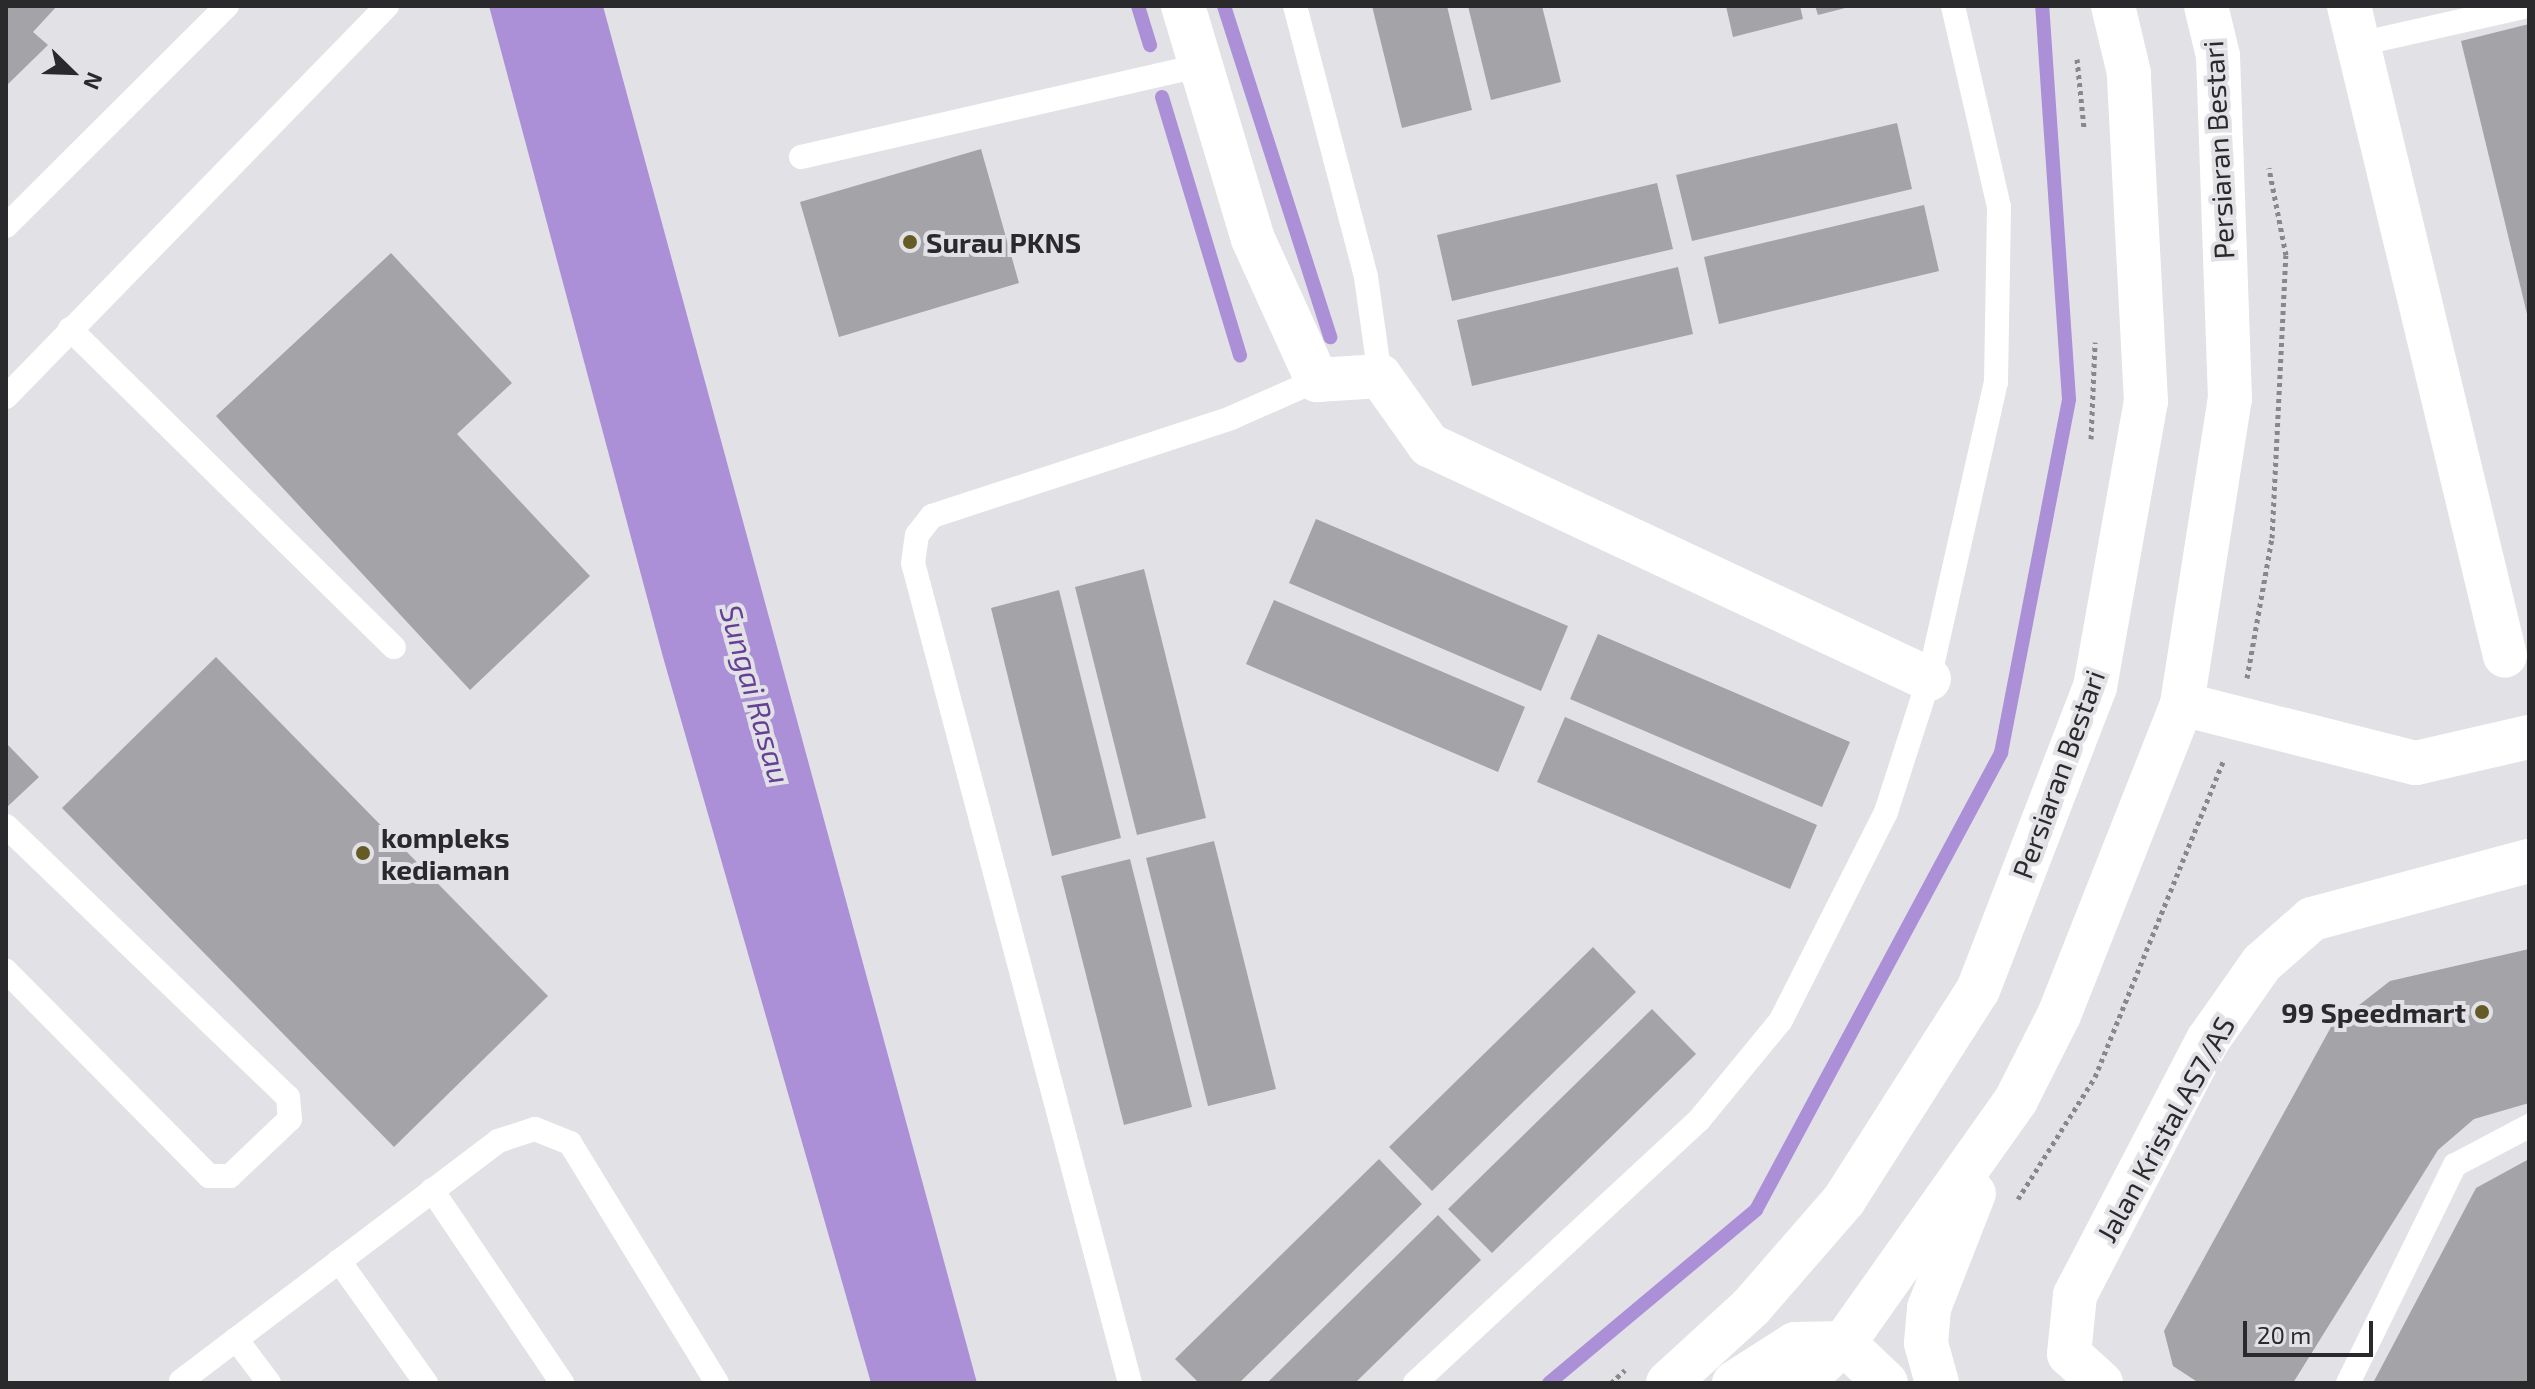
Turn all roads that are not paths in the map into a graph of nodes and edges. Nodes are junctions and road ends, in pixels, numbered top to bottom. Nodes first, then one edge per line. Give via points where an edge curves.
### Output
1 (227, 6) edge
2 (387, 6) edge
3 (1183, 6) edge
4 (1295, 6) edge
5 (1953, 6) edge
6 (2113, 6) edge
7 (2206, 6) edge
8 (2528, 6) edge
9 (2354, 25) edge
10 (1198, 66) junction
11 (801, 157) dead end
12 (6, 226) edge
13 (70, 329) junction
14 (1380, 376) junction
15 (1317, 380) junction
16 (6, 397) edge
17 (394, 647) dead end
18 (2505, 656) dead end
19 (1929, 679) junction
20 (2182, 704) junction
21 (2529, 737) edge
22 (7, 825) edge
23 (2529, 861) edge
24 (6, 971) edge
25 (2016, 1100) junction
26 (2529, 1126) edge
27 (432, 1190) junction
28 (339, 1261) junction
29 (236, 1339) junction
30 (1844, 1343) junction
31 (1652, 1372) edge
32 (181, 1382) edge
33 (269, 1383) edge
34 (426, 1383) edge
35 (562, 1383) edge
36 (717, 1383) edge
37 (1130, 1383) edge
38 (1415, 1383) edge
39 (1734, 1383) edge
40 (1800, 1383) edge
41 (1886, 1383) edge
42 (1937, 1383) edge
43 (2101, 1383) edge
44 (2348, 1383) edge

1 - 12 lane
2 - 13 lane
3 - 10 main road
4 - 14 lane via 1366,277
5 - 19 lane via 1999,207 1996,382
6 - 31 main road, Persiaran Bestari via 2129,73 2146,402 2095,687 1978,990 1844,1200 1751,1307
7 - 20 main road, Persiaran Bestari via 2218,56 2230,399
8 - 9 lane
9 - 18 main road
10 - 11 lane
10 - 15 main road via 1253,239
13 - 16 lane
13 - 17 lane
14 - 15 main road
14 - 19 main road via 1429,445
15 - 37 lane via 1231,418 932,516 917,535 913,563
19 - 38 lane via 1886,812 1781,1020 1699,1120
20 - 21 main road via 2416,763
20 - 25 main road, Persiaran Bestari via 2059,1015
22 - 24 lane via 288,1097 290,1119 230,1176 209,1176
23 - 43 main road, Jalan Kristal AS7/AS via 2312,919 2262,963 2208,1040 2075,1295 2069,1354
25 - 30 main road, Persiaran Bestari
25 - 42 main road via 1940,1267 1926,1343
26 - 44 lane via 2455,1165
27 - 28 lane
27 - 35 lane
27 - 36 lane via 498,1141 535,1129 570,1143
28 - 29 lane
28 - 34 lane
29 - 32 lane
29 - 33 lane
30 - 39 main road via 1795,1344
30 - 40 main road, Persiaran Bestari
30 - 41 main road

